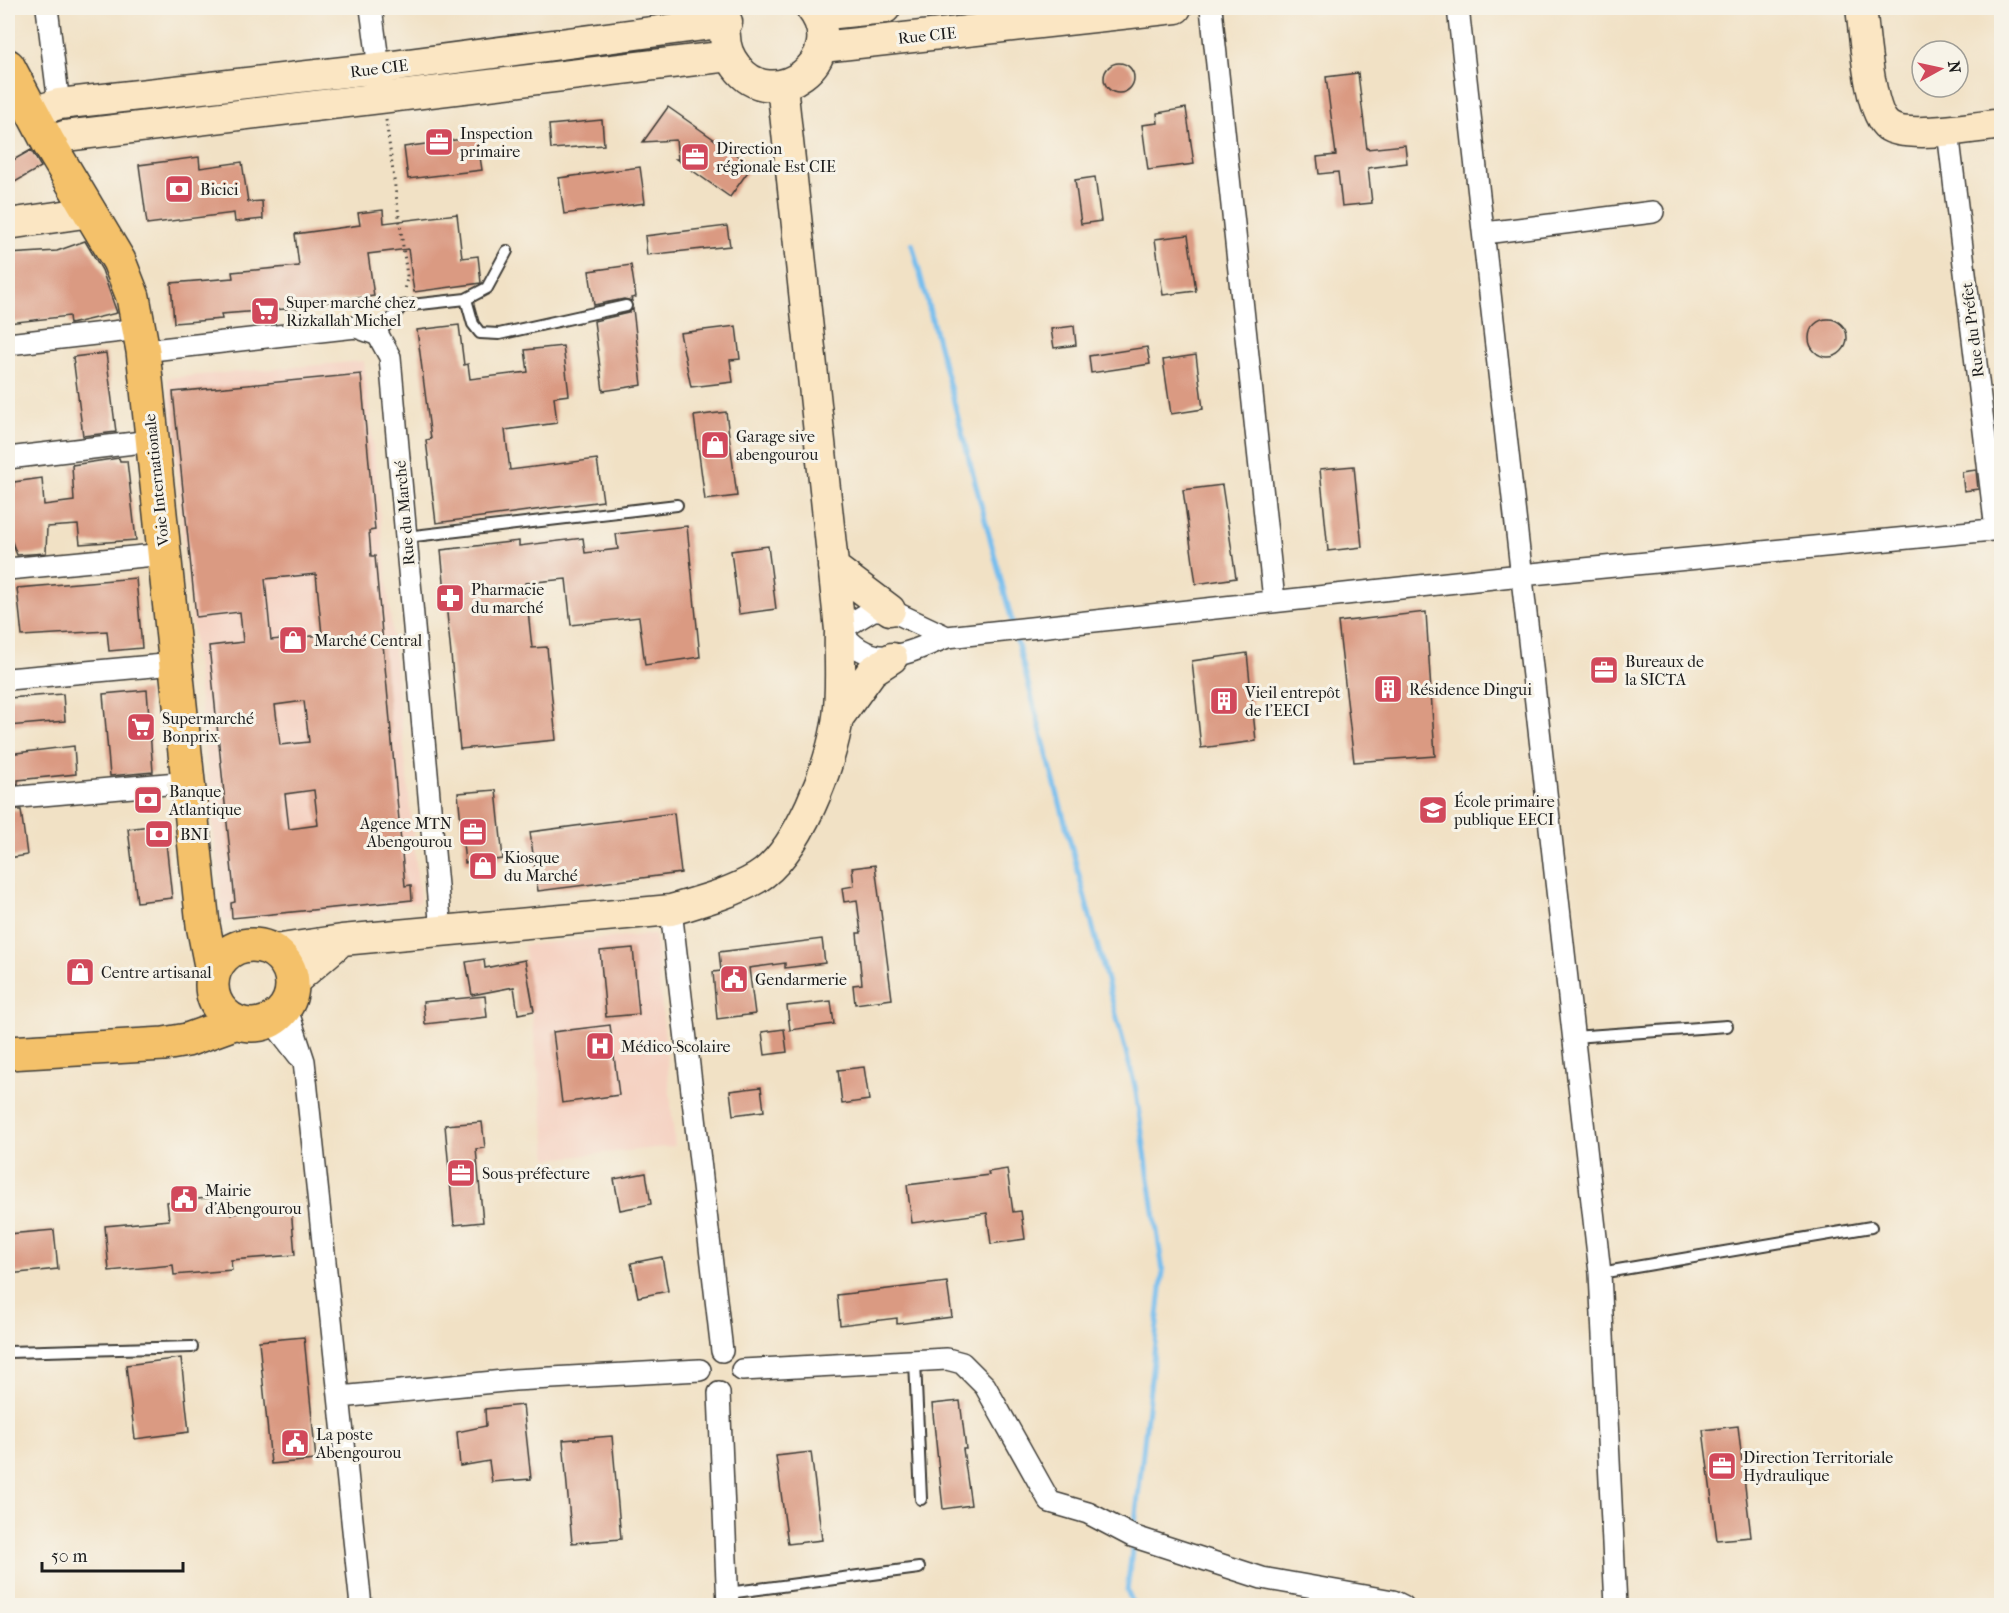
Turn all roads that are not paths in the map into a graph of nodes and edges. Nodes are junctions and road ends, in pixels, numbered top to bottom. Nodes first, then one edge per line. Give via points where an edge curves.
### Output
1 (47, 8) edge
2 (371, 8) edge
3 (885, 8) edge
4 (1176, 8) edge
5 (1210, 8) edge
6 (1458, 8) edge
7 (1861, 8) edge
8 (814, 11) edge
9 (731, 15) edge
10 (822, 47) junction
11 (729, 56) junction
12 (8, 66) edge
13 (379, 68) junction
14 (782, 85) junction
15 (45, 108) junction
16 (2001, 124) edge
17 (1948, 131) junction
18 (48, 142) junction
19 (91, 212) junction
20 (1653, 212) dead end
21 (8, 224) edge
22 (1485, 233) junction
23 (507, 251) dead end
24 (466, 299) junction
25 (626, 306) dead end
26 (378, 335) junction
27 (141, 340) junction
28 (8, 344) edge
29 (152, 441) junction
30 (8, 458) edge
31 (676, 505) dead end
32 (1999, 529) edge
33 (406, 537) junction
34 (165, 554) junction
35 (833, 567) junction
36 (8, 569) edge
37 (1521, 575) junction
38 (1274, 600) junction
39 (890, 610) junction
40 (840, 630) junction
41 (947, 637) junction
42 (892, 658) junction
43 (175, 664) junction
44 (8, 679) edge
45 (838, 718) junction
46 (189, 782) junction
47 (8, 798) edge
48 (671, 910) junction
49 (441, 931) junction
50 (342, 940) junction
51 (274, 950) junction
52 (218, 974) junction
53 (283, 1003) junction
54 (237, 1022) junction
55 (1727, 1026) dead end
56 (1573, 1037) junction
57 (164, 1044) junction
58 (8, 1053) edge
59 (1871, 1227) dead end
60 (1599, 1273) junction
61 (192, 1347) dead end
62 (722, 1351) junction
63 (8, 1352) edge
64 (915, 1361) junction
65 (700, 1370) junction
66 (742, 1370) junction
67 (720, 1393) junction
68 (340, 1397) junction
69 (921, 1499) dead end
70 (919, 1568) dead end
71 (728, 1599) edge
72 (361, 1605) edge
73 (1403, 1605) edge
74 (1616, 1605) edge

1 - 15 street
2 - 13 street
3 - 8 street, Rue CIE
4 - 10 street, Rue CIE
5 - 38 street
6 - 22 street
7 - 17 street via 1876,110 1881,120 1889,128 1902,131
8 - 10 street via 822,30
9 - 11 street via 725,39
9 - 13 street, Rue CIE
10 - 14 street via 808,72
11 - 14 street via 741,74 761,84
11 - 18 street, Rue CIE via 65,136
12 - 15 main road, Voie Internationale
13 - 15 street, Rue CIE
14 - 35 street
15 - 18 main road, Voie Internationale
16 - 17 street
17 - 32 street, Rue du Préfet
18 - 19 main road, Voie Internationale
19 - 21 street
19 - 27 main road, Voie Internationale via 119,261 133,297
20 - 22 street
22 - 37 street
23 - 24 lane via 487,288
24 - 25 lane via 473,324 480,333 499,334
24 - 26 lane via 402,306
26 - 27 street via 356,327
26 - 33 street, Rue du Marché via 390,357
27 - 28 street
27 - 29 main road, Voie Internationale
29 - 30 street
29 - 34 main road, Voie Internationale
31 - 33 lane
32 - 37 street
33 - 49 street, Rue du Marché
34 - 36 street
34 - 43 main road, Voie Internationale
35 - 39 street
35 - 40 street
37 - 38 street
37 - 56 street
38 - 41 street
39 - 40 street via 873,610
39 - 41 street
40 - 42 street via 849,643
40 - 45 street
41 - 42 street
42 - 45 street via 872,671
43 - 44 street
43 - 46 main road, Voie Internationale
45 - 48 street via 826,764 787,848 758,877 720,896
46 - 47 street
46 - 52 main road, Voie Internationale via 203,926
48 - 49 street
48 - 62 street
49 - 50 street
50 - 51 street
50 - 53 street
51 - 52 main road via 251,944
51 - 53 main road via 290,969
52 - 54 main road via 226,1016
52 - 57 main road
53 - 54 main road via 260,1024
53 - 68 street via 304,1061
54 - 57 main road
55 - 56 lane
56 - 60 street
57 - 58 main road
59 - 60 lane
60 - 74 street
61 - 63 lane
62 - 65 street via 707,1356
62 - 66 street via 735,1356
64 - 66 street
64 - 69 lane
64 - 73 street via 947,1359 962,1363 976,1375 1050,1502 1088,1514 1132,1536 1263,1578
65 - 67 street via 703,1383
65 - 68 street via 514,1380
66 - 67 street via 739,1384
67 - 71 street
68 - 72 street
70 - 71 lane

